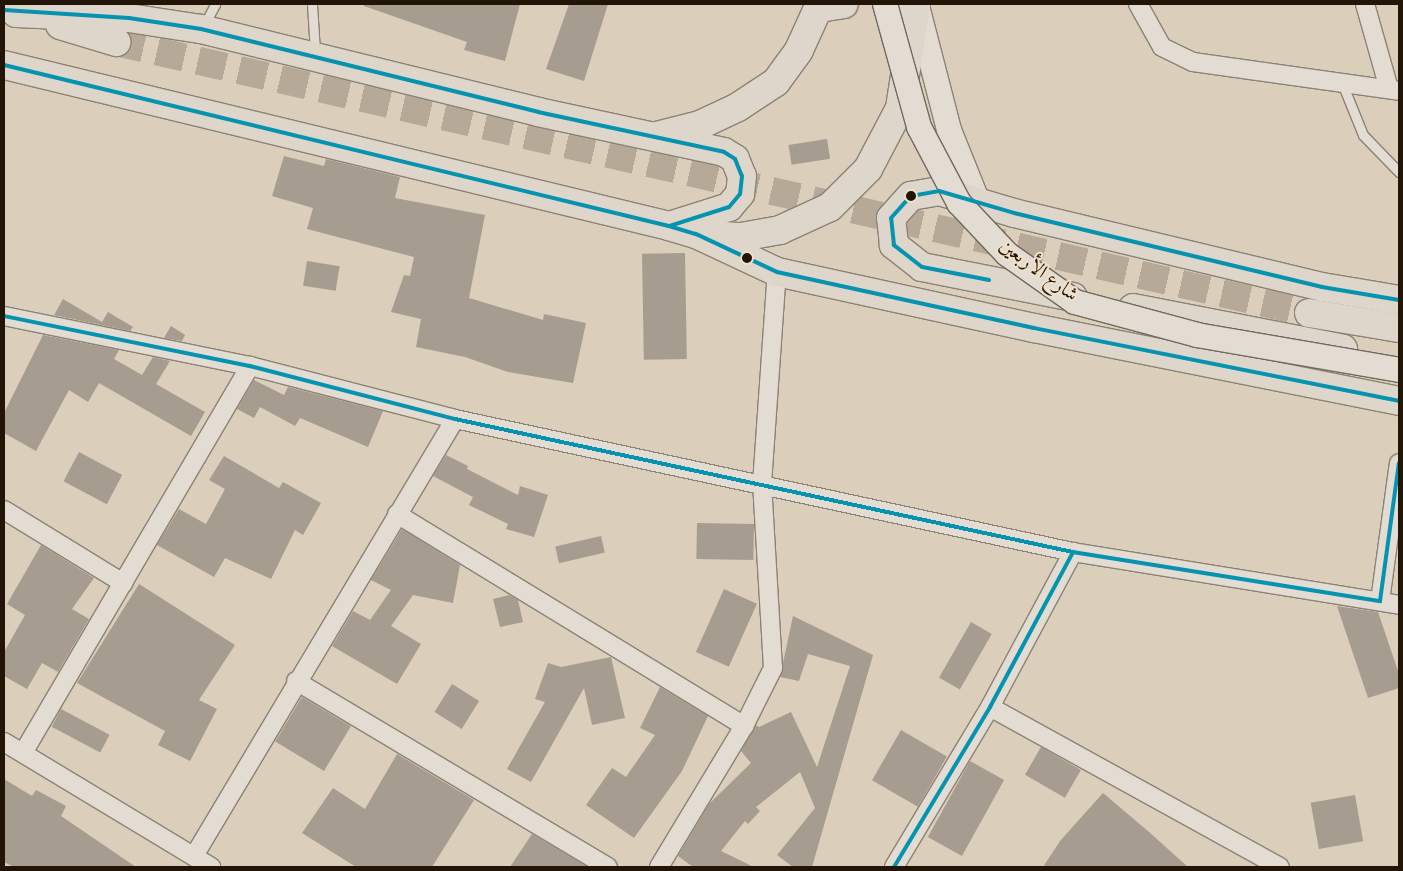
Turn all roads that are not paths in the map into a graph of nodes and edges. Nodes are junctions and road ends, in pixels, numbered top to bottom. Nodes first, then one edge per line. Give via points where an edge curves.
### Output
1 (215, 4) edge
2 (312, 4) edge
3 (885, 4) edge
4 (912, 4) edge
5 (1138, 4) edge
6 (1365, 4) edge
7 (828, 5) edge
8 (10, 12) edge
9 (201, 29) junction
10 (116, 42) tunnel mouth
11 (315, 55) junction
12 (4, 65) edge
13 (1342, 82) junction
14 (1394, 90) edge
15 (652, 137) junction
16 (1399, 172) edge
17 (1014, 213) junction
18 (669, 226) junction
19 (696, 234) junction
20 (776, 272) junction
21 (1399, 300) edge
22 (1310, 313) tunnel mouth
23 (4, 316) edge
24 (1399, 328) edge
25 (1399, 358) edge
26 (250, 366) junction
27 (1399, 370) edge
28 (1399, 401) edge
29 (455, 419) junction
30 (1399, 463) edge
31 (762, 484) junction
32 (4, 510) edge
33 (397, 514) junction
34 (1073, 552) junction
35 (123, 583) junction
36 (1380, 600) junction
37 (1399, 605) edge
38 (296, 682) junction
39 (990, 707) junction
40 (744, 726) junction
41 (4, 742) edge
42 (23, 753) junction
43 (194, 856) junction
44 (211, 867) edge
45 (608, 867) edge
46 (659, 867) edge
47 (894, 867) edge
48 (1280, 867) edge

1 - 9 lane
2 - 11 lane
3 - 27 main road, شارع الأربعين, bridge via 919,128 959,202 1007,254 1075,302 1187,332
4 - 17 main road via 949,130 978,202
4 - 19 main road via 900,108 868,169 830,208 780,230 741,237
5 - 13 street via 1162,47 1193,62
6 - 14 street
7 - 15 main road via 776,82 738,107 700,125
8 - 9 main road via 129,18
8 - 10 main road
9 - 11 main road
11 - 15 main road via 538,112
12 - 18 main road
13 - 14 street
13 - 16 lane via 1363,135
15 - 18 main road via 724,152 735,160 742,176 740,194 729,207
17 - 21 main road via 1322,287
17 - 25 main road via 939,191 911,196 892,218 894,245 922,267
18 - 19 main road
19 - 20 main road
20 - 28 main road via 1034,328
20 - 31 street
22 - 24 main road
23 - 26 street
26 - 29 street
26 - 35 street
29 - 31 street
29 - 33 street
30 - 36 street
31 - 34 street
31 - 40 street via 772,668
32 - 35 street
33 - 38 street
33 - 40 street
34 - 36 street
34 - 39 street
35 - 42 street
36 - 37 street
38 - 43 street
38 - 45 street
39 - 47 street
39 - 48 street
40 - 46 street
41 - 42 street
42 - 43 street
43 - 44 street

